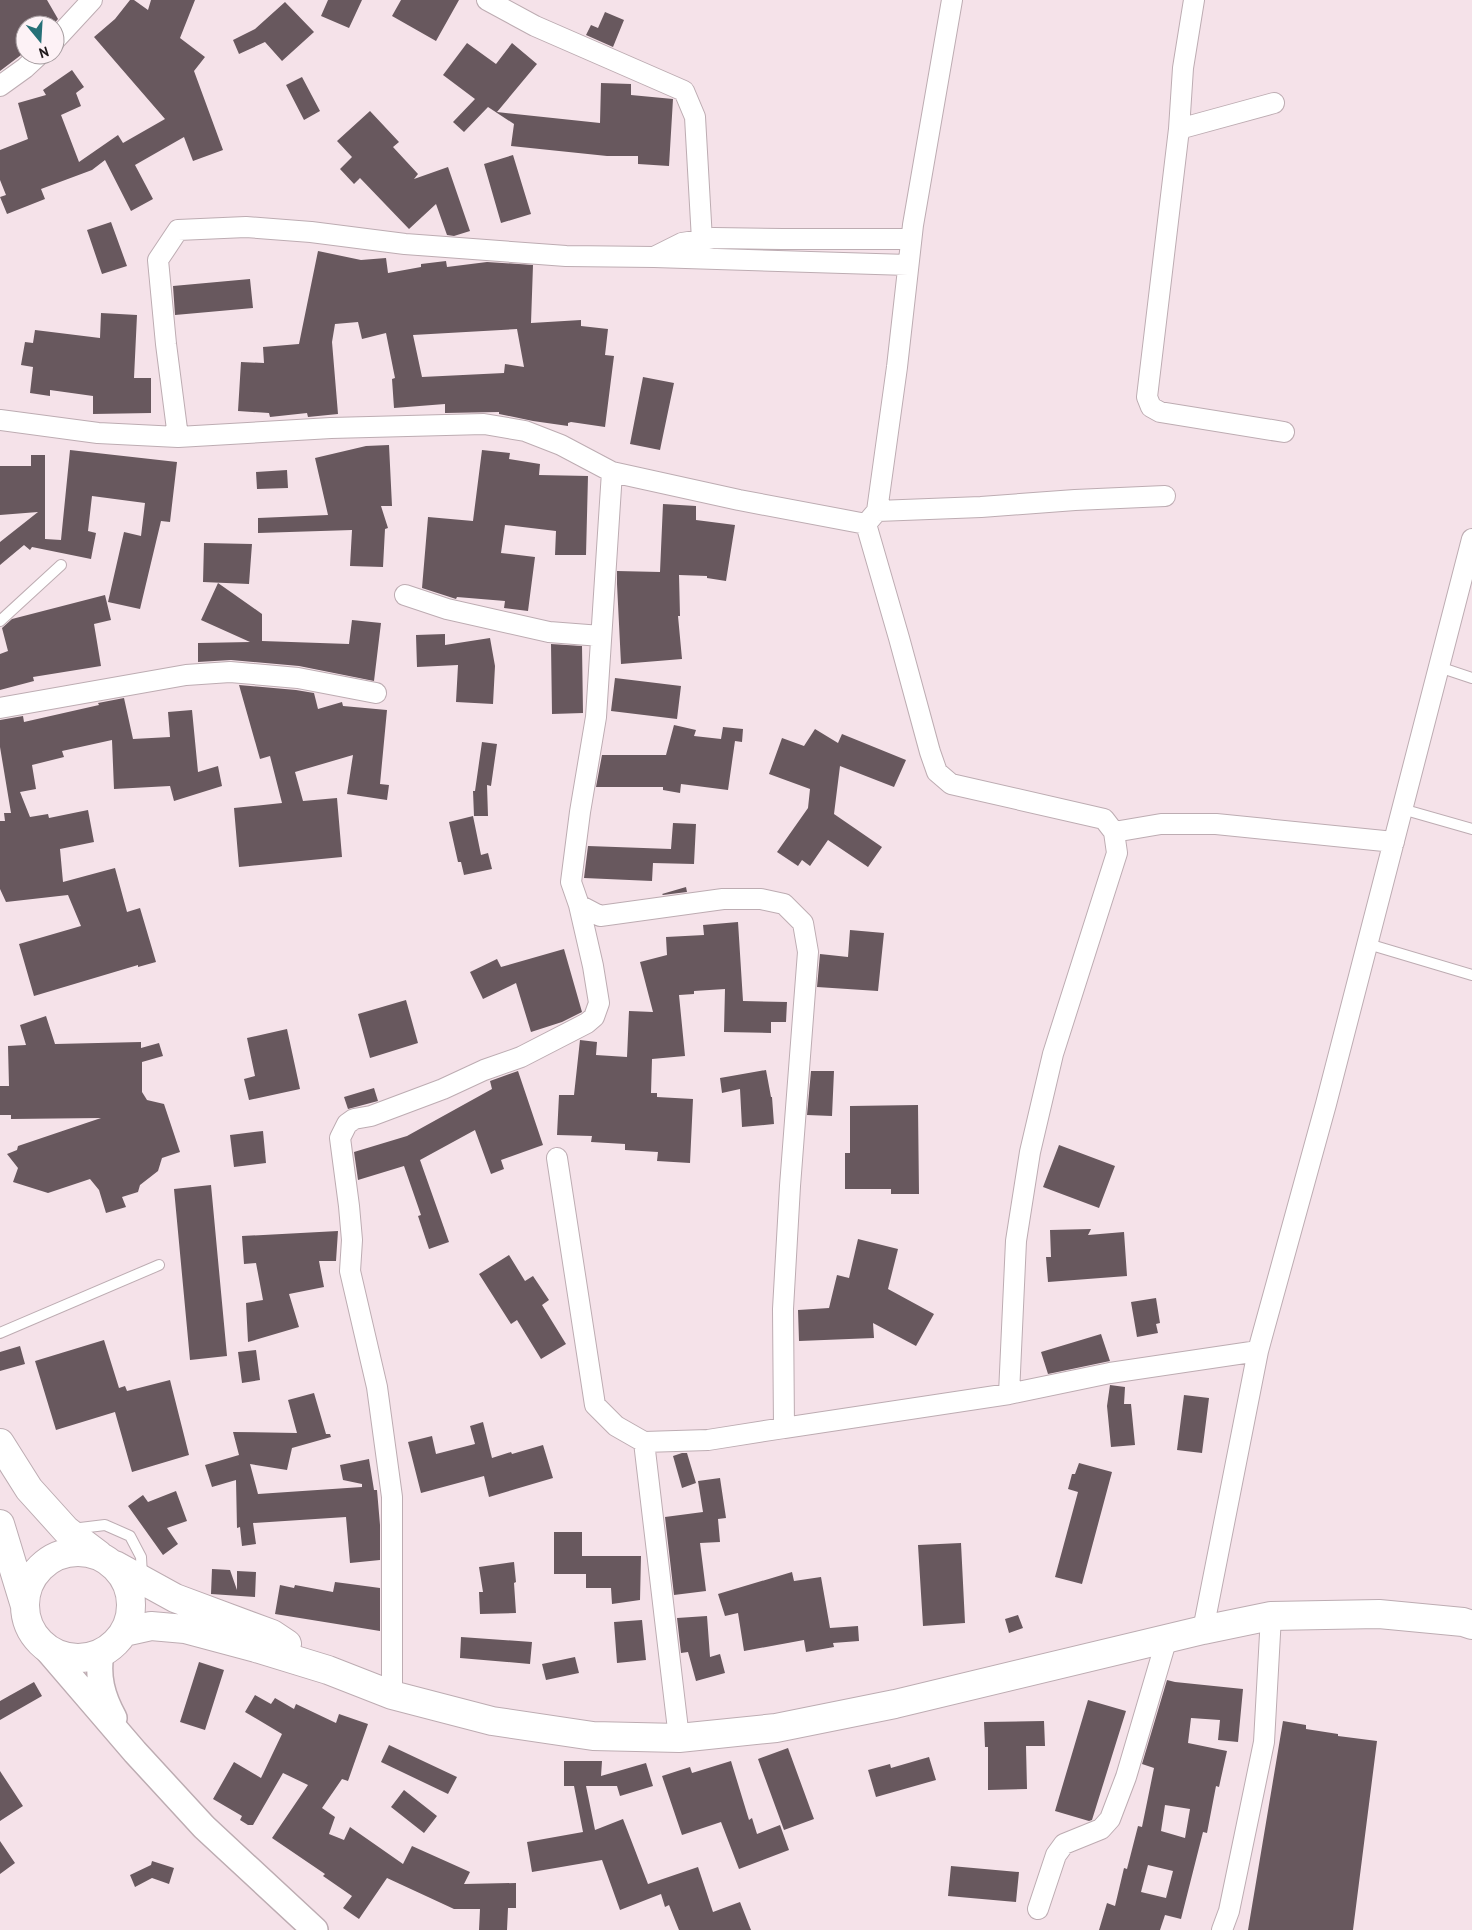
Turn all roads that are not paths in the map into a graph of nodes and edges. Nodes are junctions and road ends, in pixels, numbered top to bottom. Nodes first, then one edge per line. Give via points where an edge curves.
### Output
1 (92, 0) edge
2 (487, 0) edge
3 (952, 0) edge
4 (1194, 0) edge
5 (65, 29) edge
6 (28, 65) edge
7 (0, 86) edge
8 (1274, 103) dead end
9 (1178, 129) junction
10 (911, 238) junction
11 (702, 240) junction
12 (654, 257) junction
13 (908, 265) junction
14 (0, 420) edge
15 (1284, 432) dead end
16 (178, 437) junction
17 (612, 472) junction
18 (1165, 496) dead end
19 (872, 518) junction
20 (1472, 539) edge
21 (61, 565) dead end
22 (405, 595) dead end
23 (0, 621) edge
24 (601, 636) junction
25 (1439, 667) junction
26 (1472, 678) edge
27 (376, 693) dead end
28 (0, 708) edge
29 (1402, 809) junction
30 (1472, 829) edge
31 (1114, 832) junction
32 (1394, 842) junction
33 (579, 905) junction
34 (1368, 944) junction
35 (1472, 974) edge
36 (557, 1158) dead end
37 (159, 1265) dead end
38 (0, 1333) edge
39 (1258, 1351) junction
40 (1009, 1394) junction
41 (784, 1428) junction
42 (644, 1442) junction
43 (0, 1443) edge
44 (0, 1524) edge
45 (66, 1530) junction
46 (106, 1560) junction
47 (142, 1580) junction
48 (14, 1584) edge
49 (1271, 1616) junction
50 (1472, 1625) edge
51 (1203, 1630) junction
52 (124, 1632) junction
53 (1167, 1638) junction
54 (44, 1646) junction
55 (101, 1652) junction
56 (328, 1670) junction
57 (392, 1695) junction
58 (679, 1738) junction
59 (135, 1752) junction
60 (1038, 1909) dead end
61 (315, 1930) edge
62 (1222, 1930) edge

1 - 5 street
2 - 11 street via 535,26 684,91 695,117
3 - 10 street
4 - 9 street via 1183,68
6 - 7 street
8 - 9 street
9 - 15 street via 1147,397 1151,407 1160,412
10 - 11 street
10 - 13 street
11 - 12 street via 682,244
12 - 13 street
12 - 16 street via 547,255 246,227 178,230 158,260
13 - 19 street via 897,367
14 - 16 street via 98,433
16 - 17 street via 484,424 525,431 561,445
17 - 19 street via 739,500
17 - 24 street
18 - 19 street via 981,507
19 - 31 street via 899,638 937,772 951,784 1104,819
20 - 25 street
21 - 23 lane
22 - 24 street via 447,609 549,632
24 - 33 street via 596,717 571,882
25 - 26 lane
25 - 29 street
27 - 28 street via 298,678 230,672 186,675
29 - 30 lane
29 - 32 street
31 - 32 street via 1161,824 1216,824
31 - 40 street via 1117,853 1053,1054 1030,1152 1016,1241
32 - 34 street
33 - 41 street via 600,916 723,899 761,898 784,904 803,923 808,952 783,1309
33 - 57 street via 599,1003 594,1017 521,1057 371,1116 354,1119 347,1124 340,1138 350,1223 350,1270 377,1387 392,1497
34 - 35 lane
34 - 39 street
36 - 42 street via 595,1405 616,1426
37 - 38 lane
39 - 40 street via 1110,1373
39 - 51 street
40 - 41 street
41 - 42 street via 708,1440
42 - 58 street
43 - 45 main road via 29,1489
44 - 48 main road
45 - 46 main road
45 - 47 lane via 105,1525 130,1536 141,1557
46 - 47 main road
46 - 48 main road via 85,1552 70,1552 43,1565 27,1591
46 - 52 main road via 123,1575 132,1604
47 - 56 main road via 175,1598 272,1634
48 - 54 main road via 27,1620
49 - 50 main road via 1379,1614
49 - 51 main road
49 - 62 street via 1264,1742 1229,1911
51 - 53 main road
52 - 55 main road
52 - 56 main road via 151,1626 185,1629
53 - 58 main road via 896,1704 776,1728
53 - 60 street via 1126,1778 1110,1819 1101,1830 1064,1844 1056,1855
54 - 55 main road via 72,1657 87,1657
54 - 59 street
55 - 59 street via 98,1670 103,1692 112,1716
56 - 57 main road
57 - 58 main road via 492,1721 592,1736
59 - 61 street via 204,1827

